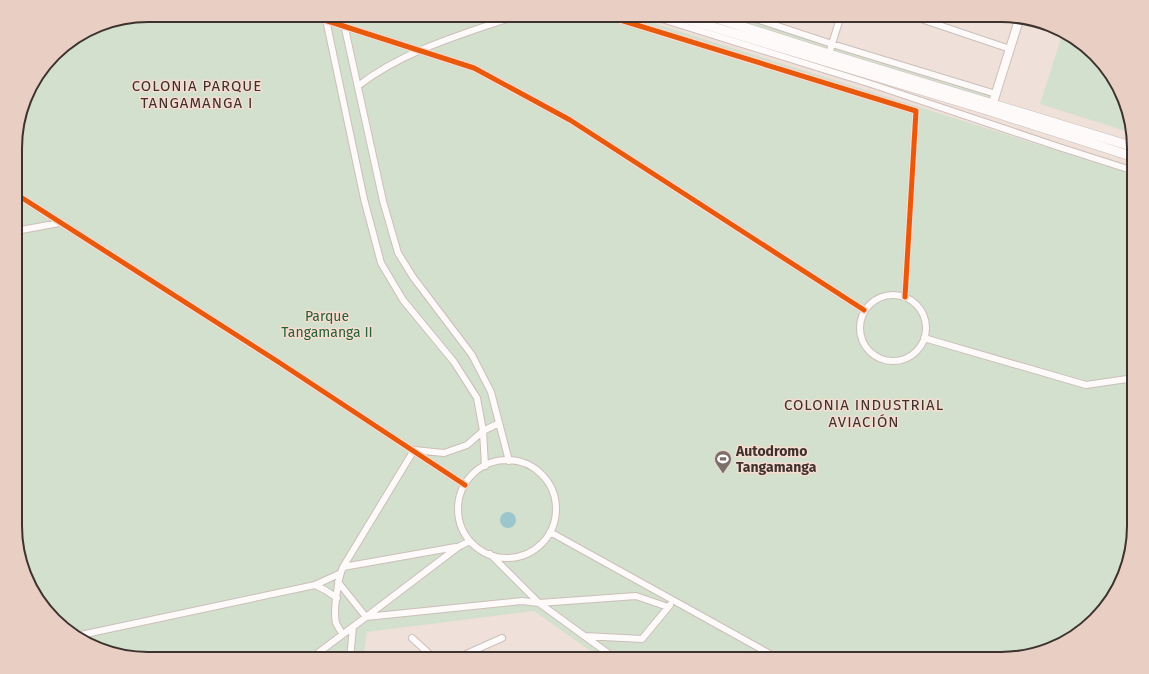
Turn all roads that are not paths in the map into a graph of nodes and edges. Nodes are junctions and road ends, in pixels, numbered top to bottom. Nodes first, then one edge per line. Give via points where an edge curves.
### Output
1 (327, 22) edge
2 (336, 22) edge
3 (344, 22) edge
4 (498, 22) edge
5 (627, 22) edge
6 (678, 22) edge
7 (697, 22) edge
8 (722, 22) edge
9 (766, 22) edge
10 (839, 22) edge
11 (930, 22) edge
12 (1018, 23) edge
13 (345, 27) junction
14 (788, 29) junction
15 (832, 44) junction
16 (781, 47) junction
17 (1010, 49) junction
18 (418, 50) junction
19 (828, 58) junction
20 (895, 63) junction
21 (922, 71) junction
22 (889, 81) junction
23 (919, 81) junction
24 (964, 84) junction
25 (358, 86) junction
26 (960, 94) junction
27 (996, 94) junction
28 (992, 108) junction
29 (1032, 120) junction
30 (990, 124) junction
31 (1086, 142) junction
32 (1127, 145) edge
33 (1082, 155) junction
34 (1127, 155) edge
35 (1127, 169) edge
36 (22, 198) edge
37 (59, 223) junction
38 (22, 230) edge
39 (905, 297) junction
40 (864, 310) junction
41 (924, 338) junction
42 (1127, 379) edge
43 (499, 423) junction
44 (483, 431) junction
45 (414, 450) junction
46 (508, 461) junction
47 (485, 466) junction
48 (465, 485) junction
49 (550, 532) junction
50 (470, 541) junction
51 (458, 547) junction
52 (490, 554) junction
53 (343, 567) junction
54 (339, 574) junction
55 (338, 582) junction
56 (315, 585) junction
57 (337, 598) junction
58 (674, 600) junction
59 (538, 603) junction
60 (668, 607) junction
61 (366, 617) junction
62 (353, 627) junction
63 (84, 634) edge
64 (343, 634) junction
65 (584, 636) junction
66 (412, 638) dead end
67 (502, 638) dead end
68 (319, 652) edge
69 (351, 652) edge
70 (427, 652) edge
71 (471, 652) edge
72 (606, 652) edge
73 (767, 652) edge

1 - 44 street via 364,199 381,263 403,300 454,362 478,398
2 - 13 street
3 - 13 street
4 - 18 street
5 - 39 street via 916,111
6 - 16 street
7 - 16 main road
8 - 16 main road
9 - 14 street
10 - 15 street
11 - 17 street
12 - 17 main road
13 - 18 street
13 - 25 street
14 - 15 street
14 - 16 street
15 - 19 street
15 - 20 street
16 - 19 main road
16 - 22 street
17 - 27 main road
18 - 25 street via 373,74
18 - 40 street via 474,68 570,120
19 - 22 main road
20 - 21 street
20 - 22 street
21 - 23 street
21 - 24 street
22 - 23 main road
22 - 28 main road
22 - 30 street
23 - 26 main road
24 - 26 street
24 - 27 street
25 - 43 street via 383,201 398,253 413,278 472,355 491,392
26 - 28 main road
27 - 28 main road
28 - 29 main road
28 - 30 street
29 - 31 main road
29 - 32 main road
30 - 33 street
31 - 33 street
31 - 34 main road
33 - 35 street
36 - 37 street
37 - 38 street
37 - 45 street
39 - 40 street via 886,295 876,299
39 - 41 street via 922,312 926,329
40 - 41 street via 860,331 866,348 873,355 893,361 904,359 913,354
41 - 42 street via 1086,385
43 - 44 street
43 - 46 street
44 - 45 street via 467,445 444,453
44 - 47 street
45 - 48 street
45 - 53 street
46 - 47 street
46 - 49 street via 517,461 532,467 550,485 555,497 556,510
47 - 48 street
48 - 50 street via 460,501 459,518
49 - 52 street via 544,542 524,555 501,557
49 - 58 street
50 - 51 street
50 - 52 street
51 - 53 street
51 - 61 street
52 - 59 street
53 - 54 street
54 - 55 street
54 - 56 street
55 - 57 street
55 - 61 street
56 - 57 street
56 - 63 street
57 - 64 street via 336,622
58 - 60 street
58 - 73 street
59 - 60 street via 636,596
59 - 61 street via 522,601
59 - 65 street
60 - 65 street via 642,638
61 - 62 street
62 - 64 street
62 - 69 street
64 - 68 street
65 - 72 street
66 - 70 street
67 - 71 street

